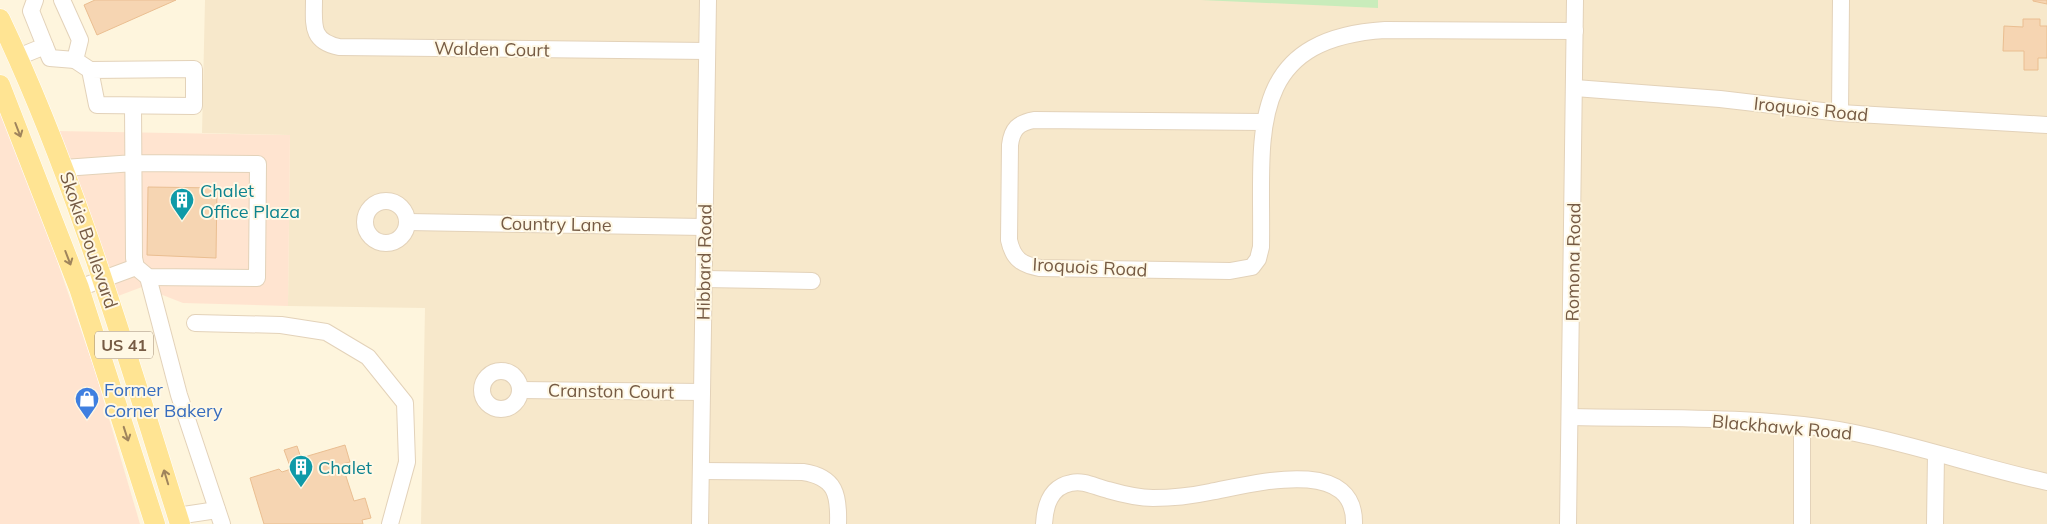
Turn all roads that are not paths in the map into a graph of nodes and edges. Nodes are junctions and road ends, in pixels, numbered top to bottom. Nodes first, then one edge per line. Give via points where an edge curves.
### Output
1 (35, 0) edge
2 (62, 0) edge
3 (314, 0) edge
4 (708, 0) edge
5 (1575, 0) edge
6 (1841, 0) edge
7 (0, 19) edge
8 (1575, 31) junction
9 (45, 46) junction
10 (707, 52) junction
11 (18, 57) junction
12 (75, 60) junction
13 (90, 70) junction
14 (0, 85) edge
15 (1575, 88) junction
16 (133, 106) junction
17 (1840, 113) junction
18 (1263, 122) junction
19 (2047, 125) edge
20 (134, 163) junction
21 (64, 168) junction
22 (408, 222) dead end
23 (704, 227) junction
24 (142, 272) junction
25 (704, 278) junction
26 (104, 279) junction
27 (812, 281) dead end
28 (79, 288) junction
29 (195, 323) dead end
30 (520, 390) dead end
31 (702, 392) junction
32 (1571, 417) junction
33 (1802, 426) junction
34 (1936, 454) junction
35 (701, 471) junction
36 (2047, 482) edge
37 (219, 517) edge
38 (179, 520) edge
39 (155, 524) edge
40 (232, 524) edge
41 (390, 524) edge
42 (700, 524) edge
43 (838, 524) edge
44 (1044, 524) edge
45 (1354, 524) edge
46 (1568, 524) edge
47 (1802, 524) edge
48 (1935, 524) edge

1 - 9 street via 31,12
2 - 12 street via 80,40
3 - 10 street, Walden Court via 317,35 321,41 338,47
4 - 10 street, Hibbard Road
5 - 8 street, Romona Road
6 - 17 street
7 - 11 main road, Skokie Boulevard / US 41
8 - 15 street, Romona Road
8 - 18 street, Iroquois Road via 1385,30 1337,37 1317,45 1286,70 1276,83
9 - 11 street
9 - 12 street via 50,58
10 - 23 street, Hibbard Road
11 - 21 main road, Skokie Boulevard / US 41
12 - 13 street
13 - 16 street via 97,105
13 - 16 street via 194,69 194,106
14 -> 28 main road, Skokie Boulevard / US 41
15 - 17 street, Iroquois Road via 1711,98
15 - 32 street, Romona Road
16 - 20 street
17 - 19 street, Iroquois Road
18 - 18 street, Iroquois Road via 1260,247 1258,259 1252,266 1230,271 1040,268 1017,260 1011,250 1011,135 1024,122
20 - 21 street
20 - 24 street via 134,258
20 - 24 street via 258,164 257,278
21 - 26 main road, Skokie Boulevard / US 41
22 - 23 street, Country Lane
23 - 25 street, Hibbard Road
24 - 26 street
24 - 37 street
25 - 27 street
25 - 31 street, Hibbard Road
26 - 28 street
38 -> 26 main road, Skokie Boulevard / US 41
28 -> 39 main road, Skokie Boulevard / US 41
29 - 41 street via 280,324 326,332 368,357 405,403 407,462
30 - 31 street, Cranston Court
31 - 35 street, Hibbard Road
32 - 33 street, Blackhawk Road via 1749,421
32 - 46 street, Romona Road
33 - 34 street, Blackhawk Road via 1855,433
33 - 47 street
34 - 36 street, Blackhawk Road
34 - 48 street
35 - 42 street, Hibbard Road
35 - 43 street via 816,474 834,489 839,503
37 - 38 street
37 - 40 street
44 - 45 street via 1049,499 1057,488 1070,483 1085,482 1128,495 1151,498 1295,478 1333,486 1345,494 1351,503

